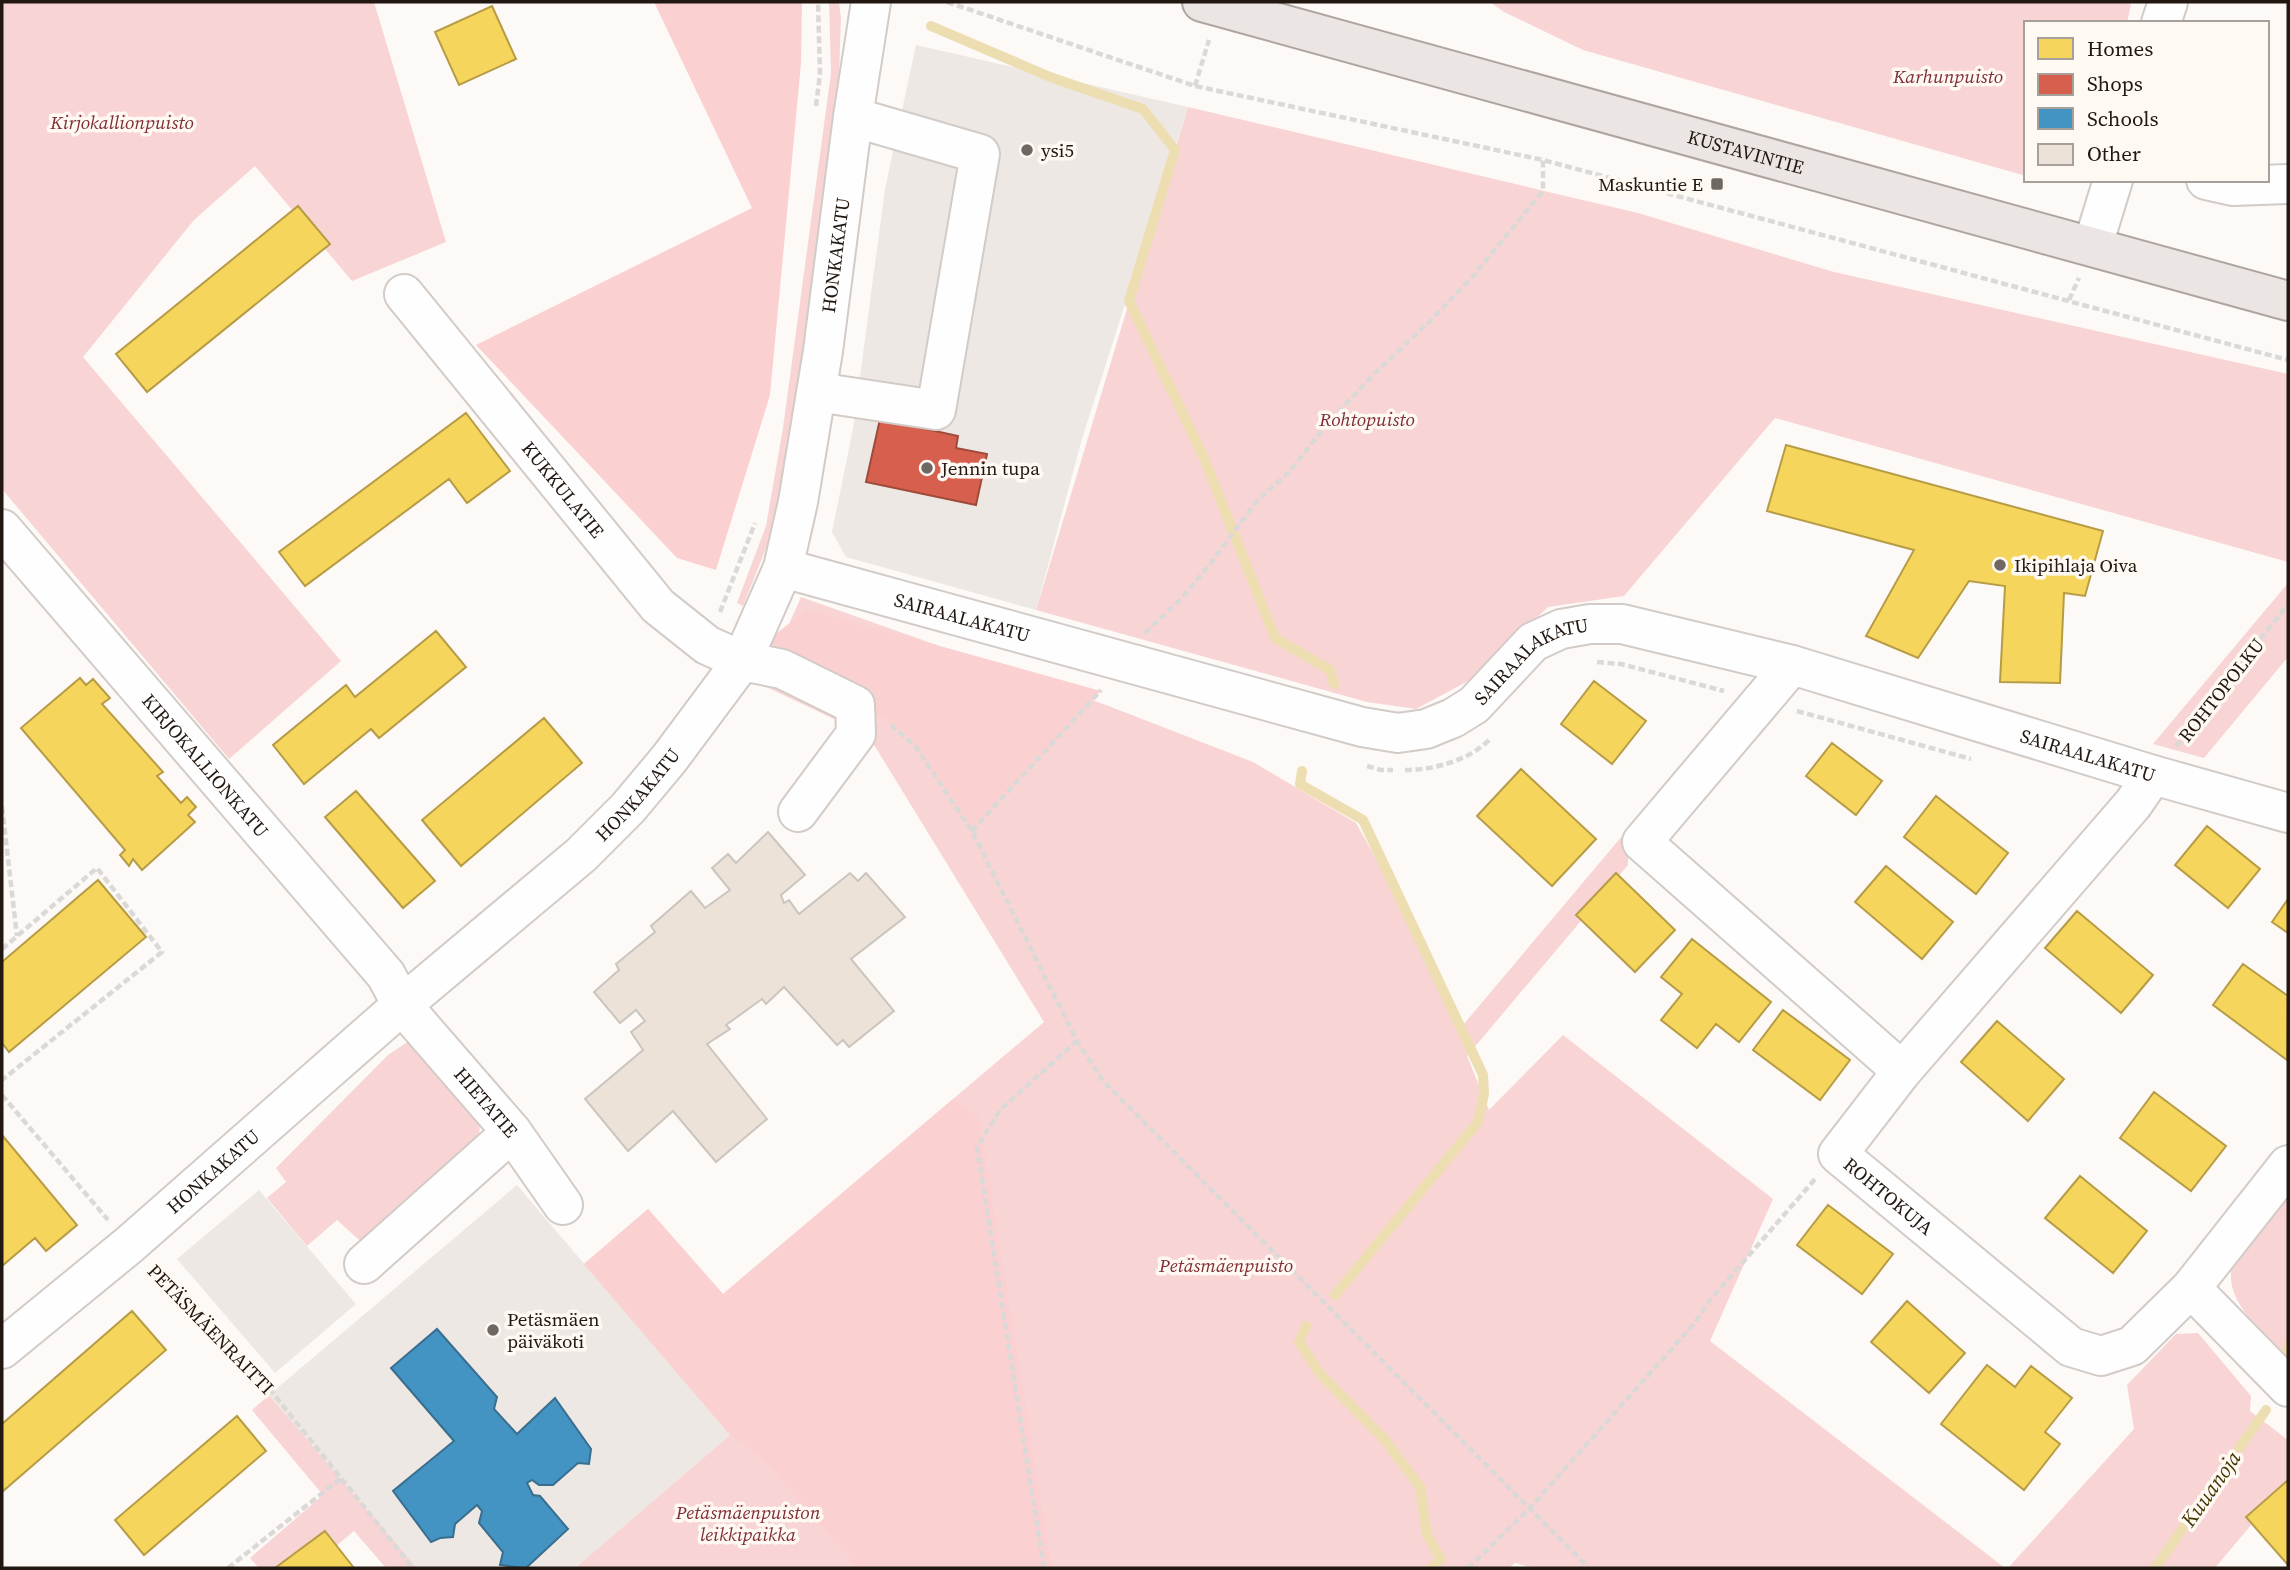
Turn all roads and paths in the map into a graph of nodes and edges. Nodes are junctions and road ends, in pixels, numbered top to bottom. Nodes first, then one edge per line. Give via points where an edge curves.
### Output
1 (818, 2) edge
2 (872, 2) edge
3 (947, 2) edge
4 (2168, 2) edge
5 (1206, 19) edge
6 (2162, 21) edge
7 (1195, 86) junction
8 (815, 115) dead end
9 (853, 117) junction
10 (1544, 160) junction
11 (2112, 182) edge
12 (2215, 182) edge
13 (2288, 184) edge
14 (2093, 245) junction
15 (404, 294) dead end
16 (2288, 301) edge
17 (2288, 360) edge
18 (817, 392) junction
19 (755, 522) dead end
20 (2, 529) edge
21 (783, 568) junction
22 (2288, 604) edge
23 (707, 645) junction
24 (742, 660) junction
25 (1122, 661) junction
26 (1792, 666) junction
27 (855, 705) junction
28 (2153, 775) junction
29 (2, 807) edge
30 (798, 813) dead end
31 (2288, 813) edge
32 (972, 831) junction
33 (17, 936) junction
34 (2, 950) edge
35 (402, 1005) junction
36 (1077, 1041) junction
37 (1902, 1071) junction
38 (2, 1080) edge
39 (2, 1095) edge
40 (512, 1132) junction
41 (1838, 1154) junction
42 (2288, 1165) edge
43 (564, 1205) dead end
44 (116, 1208) dead end
45 (117, 1231) junction
46 (365, 1264) dead end
47 (2191, 1288) junction
48 (2, 1349) edge
49 (2288, 1387) edge
50 (340, 1479) junction
51 (1530, 1508) junction
52 (228, 1568) edge
53 (413, 1568) edge
54 (1044, 1568) edge
55 (1468, 1568) edge
56 (1589, 1568) edge

1 - 8 path via 820,74
2 - 9 street, HONKAKATU
3 - 7 path
4 - 6 street
5 - 7 path
5 - 14 main road, KUSTAVINTIE
7 - 10 path
9 - 18 street, HONKAKATU
9 - 18 street via 980,154 936,411
10 - 17 path
10 - 25 path via 1543,191 1474,275 1328,423 1290,471 1257,501 1181,599 1137,640
11 - 14 street
12 - 13 street via 2233,186
14 - 16 main road, KUSTAVINTIE
15 - 23 street, KUKKULATIE via 658,606
18 - 21 street, HONKAKATU
19 - 23 path
20 - 35 street, KIRJOKALLIONKATU via 386,975
21 - 24 street, HONKAKATU
21 - 25 street, SAIRAALAKATU
22 - 28 path, ROHTOPOLKU
23 - 24 street, KUKKULATIE
24 - 27 street, KUKKULATIE via 782,669
24 - 35 street, HONKAKATU via 628,808 581,855
25 - 26 street, SAIRAALAKATU via 1398,733 1426,730 1453,718 1474,705 1533,642 1561,629 1590,624 1657,631
25 - 32 path via 1101,691
26 - 28 street, SAIRAALAKATU
26 - 37 street via 1642,842
27 - 30 street via 856,734
27 - 32 path via 885,719 915,746
28 - 31 street, SAIRAALAKATU
28 - 37 street, ROHTOKUJA via 2133,804
29 - 33 path
32 - 36 path
33 - 34 path
33 - 38 path via 97,868 162,953
35 - 40 street, HIETATIE
35 - 45 street, HONKAKATU
36 - 51 path via 1102,1081
36 - 54 path via 1001,1110 977,1147
37 - 41 street, ROHTOKUJA
39 - 45 path, PETÄSMÄENRAITTI
40 - 43 street, HIETATIE
40 - 46 street
41 - 47 street, ROHTOKUJA via 2071,1347 2101,1356 2132,1346
41 - 51 path
42 - 47 street, ROHTOKUJA
44 - 45 path
45 - 48 street, HONKAKATU
45 - 50 path, PETÄSMÄENRAITTI via 268,1387
47 - 49 street
50 - 52 path
50 - 53 path, PETÄSMÄENRAITTI
51 - 55 path
51 - 56 path

